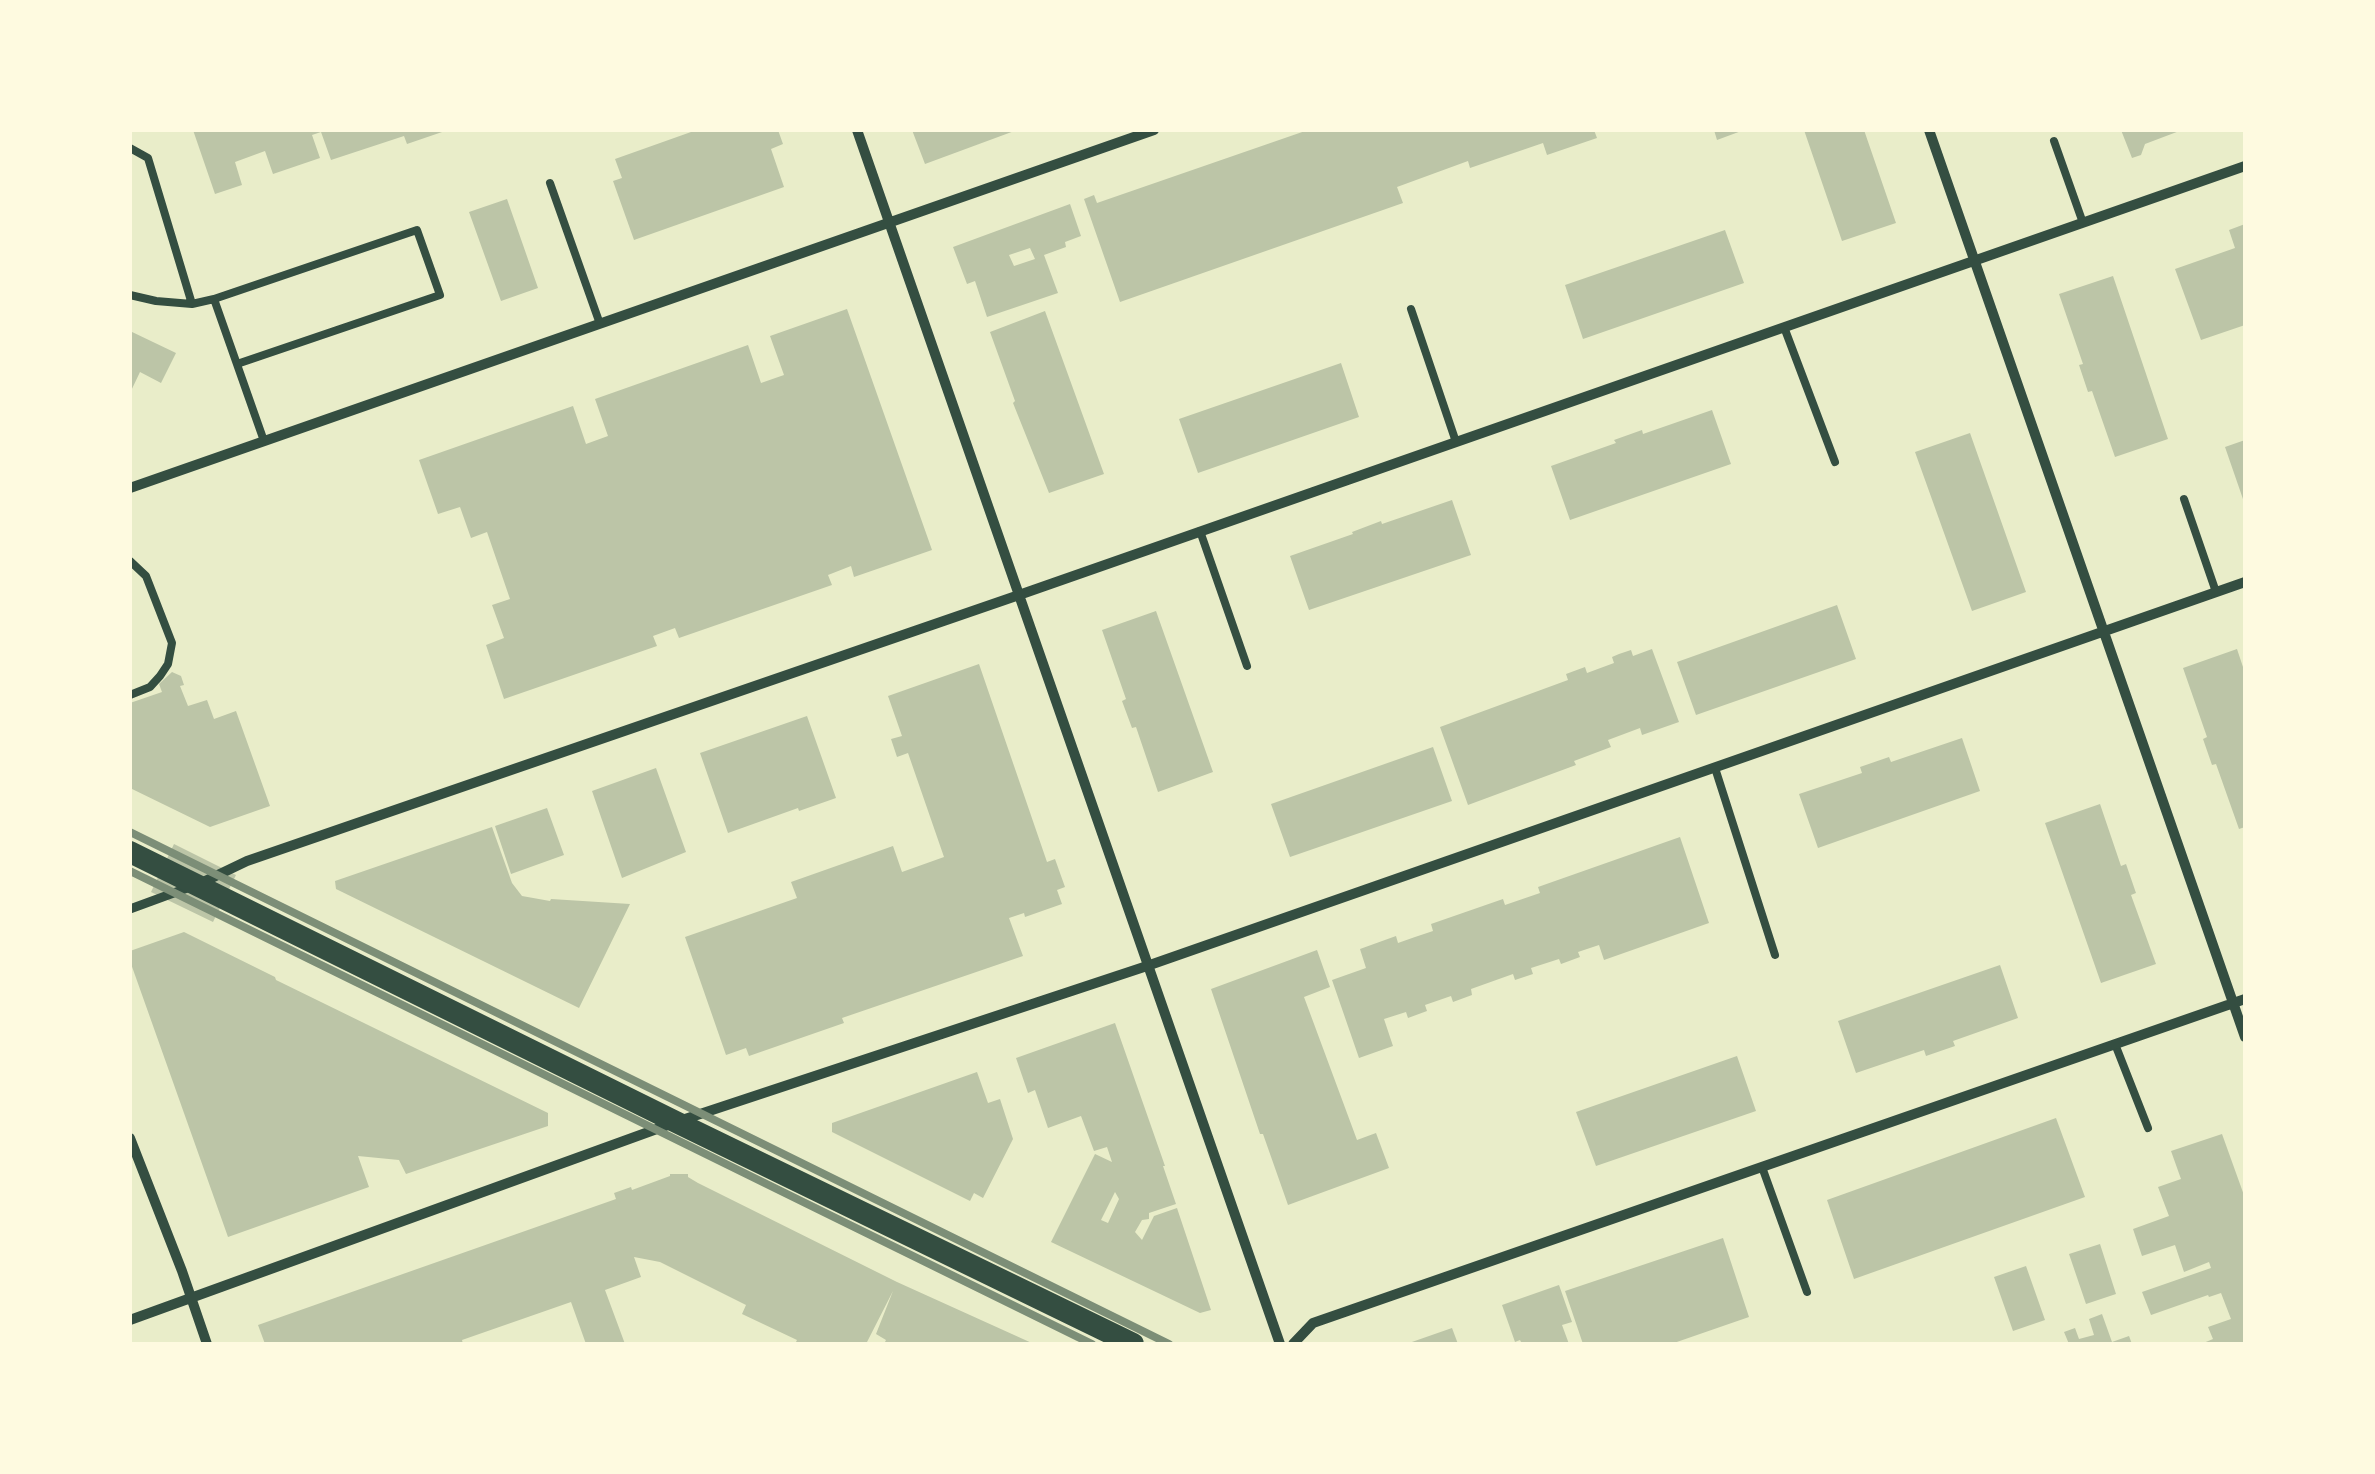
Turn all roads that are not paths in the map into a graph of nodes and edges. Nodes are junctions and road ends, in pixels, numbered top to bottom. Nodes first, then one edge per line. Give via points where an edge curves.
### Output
1 (857, 130) edge
2 (1154, 130) edge
3 (1929, 130) edge
4 (2054, 141) dead end
5 (130, 148) edge
6 (2245, 166) edge
7 (550, 183) dead end
8 (889, 223) junction
9 (2082, 223) junction
10 (1974, 260) junction
11 (130, 294) edge
12 (214, 299) junction
13 (192, 304) junction
14 (1411, 309) dead end
15 (600, 324) junction
16 (1784, 327) junction
17 (237, 364) junction
18 (264, 440) junction
19 (1456, 442) junction
20 (1835, 462) dead end
21 (130, 488) edge
22 (2184, 499) dead end
23 (1200, 531) junction
24 (130, 561) edge
25 (2245, 582) edge
26 (2216, 592) junction
27 (1018, 595) junction
28 (2103, 632) junction
29 (1247, 666) dead end
30 (130, 695) edge
31 (1714, 768) junction
32 (130, 852) edge
33 (197, 885) junction
34 (130, 909) edge
35 (1776, 954) dead end
36 (1147, 966) junction
37 (2239, 1001) edge
38 (2245, 1037) edge
39 (2115, 1044) junction
40 (676, 1122) junction
41 (2148, 1128) dead end
42 (130, 1138) edge
43 (1762, 1167) junction
44 (1807, 1292) dead end
45 (192, 1299) junction
46 (130, 1320) edge
47 (207, 1344) edge
48 (1133, 1344) edge
49 (1280, 1344) edge
50 (1293, 1344) edge

1 - 8 street
2 - 8 street
3 - 10 street
4 - 9 lane
5 - 13 lane via 148,158
6 - 9 street
7 - 15 lane
8 - 15 street
8 - 27 street
9 - 10 street
10 - 16 street
10 - 28 street
11 - 13 lane
12 - 13 lane
12 - 17 lane
12 - 17 lane via 417,230 423,246 440,295
14 - 19 lane
15 - 18 street
16 - 19 street
16 - 20 lane
17 - 18 lane
18 - 21 street
19 - 23 street
22 - 26 lane
23 - 27 street
23 - 29 lane
24 - 30 lane via 146,576 172,644 160,676
25 - 26 street
26 - 28 street
27 - 33 street via 278,850
27 - 36 street
28 - 31 street
28 - 37 street
31 - 35 lane
31 - 36 street
32 - 33 main road
33 - 34 street
33 - 40 main road
36 - 40 street
36 - 49 street
37 - 38 street
37 - 39 street
39 - 41 lane
39 - 43 street
40 - 45 street
40 - 48 main road
42 - 45 street
43 - 44 lane
43 - 50 street via 1313,1323
45 - 46 street
45 - 47 street

